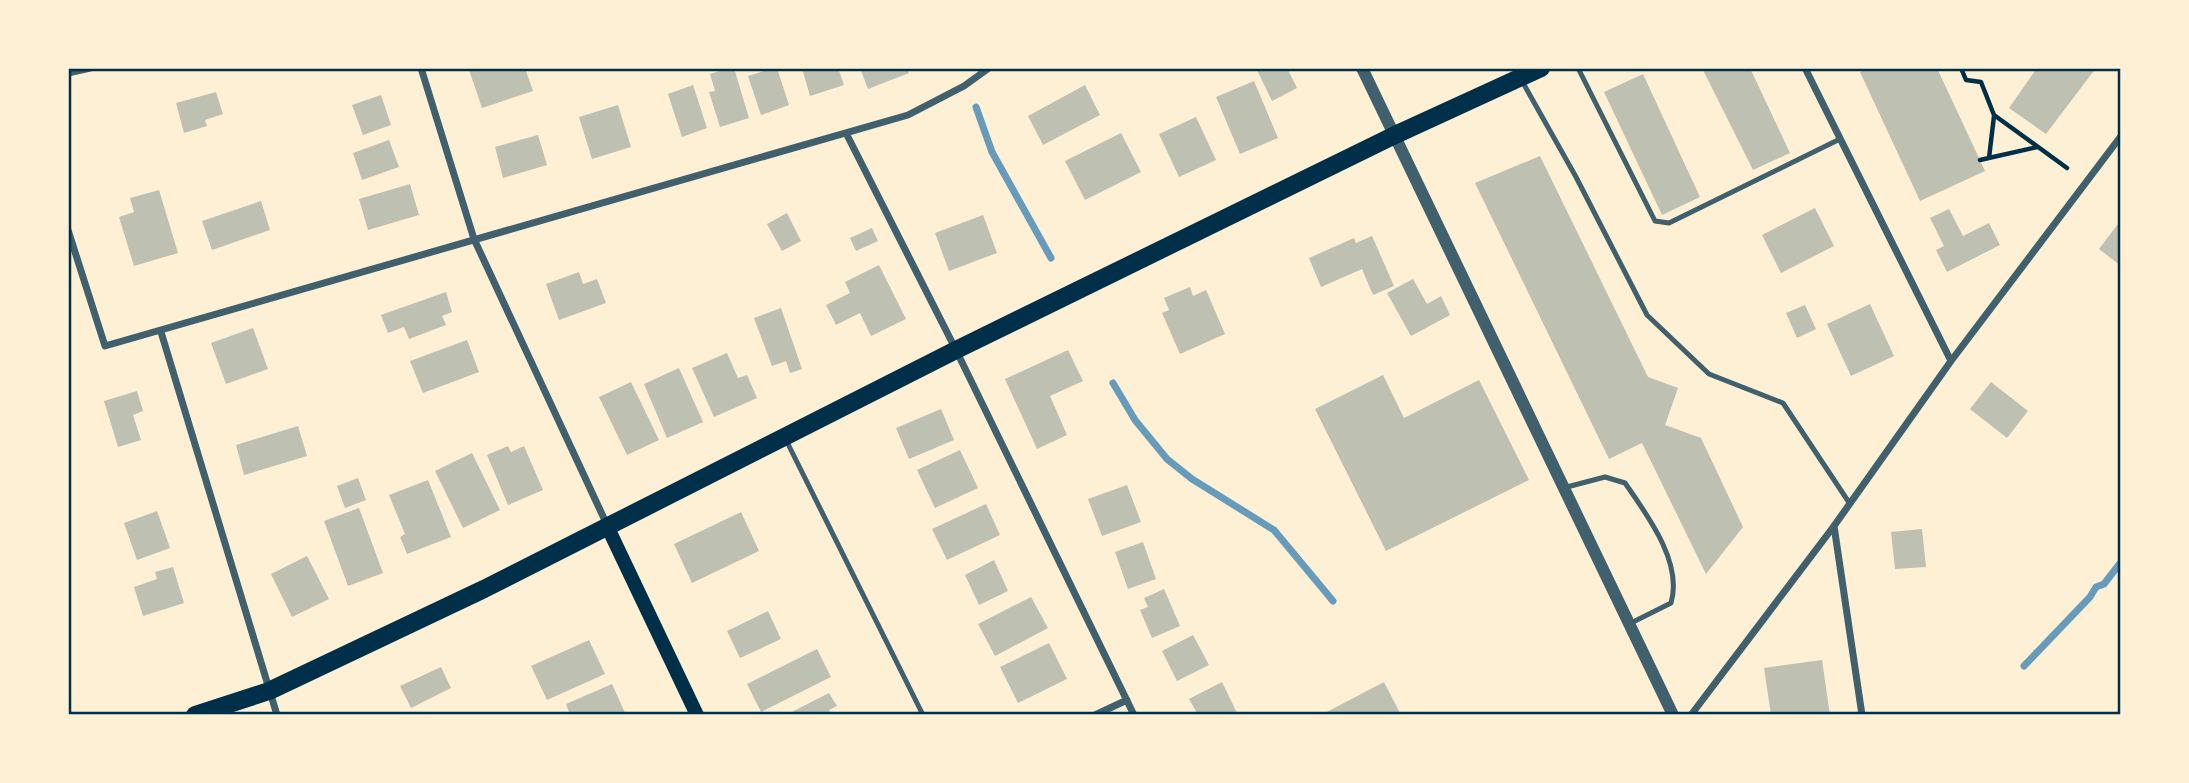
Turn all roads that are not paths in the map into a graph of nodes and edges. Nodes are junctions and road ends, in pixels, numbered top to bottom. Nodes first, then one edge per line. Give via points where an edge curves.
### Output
1 (89, 68) edge
2 (421, 68) edge
3 (989, 68) edge
4 (1363, 68) edge
5 (1541, 68) edge
6 (1578, 68) edge
7 (1805, 68) edge
8 (68, 73) edge
9 (1520, 78) junction
10 (846, 133) junction
11 (1395, 135) junction
12 (2121, 136) edge
13 (1840, 139) junction
14 (68, 230) edge
15 (474, 239) junction
16 (160, 332) junction
17 (956, 350) junction
18 (1951, 361) junction
19 (784, 438) junction
20 (1563, 488) junction
21 (1850, 504) junction
22 (1834, 526) junction
23 (608, 528) junction
24 (1629, 624) junction
25 (270, 691) junction
26 (1127, 699) junction
27 (195, 715) edge
28 (277, 715) edge
29 (697, 715) edge
30 (923, 715) edge
31 (1095, 715) edge
32 (1135, 715) edge
33 (1673, 715) edge
34 (1692, 715) edge
35 (1862, 715) edge

1 - 8 street
2 - 15 street
3 - 10 street via 908,115
4 - 11 street
5 - 9 main road
6 - 13 lane via 1655,221 1669,223
7 - 13 street
9 - 11 main road
9 - 21 lane via 1647,314 1709,374 1783,403
10 - 15 street
10 - 17 street
11 - 17 main road
11 - 20 street
12 - 18 street
13 - 18 street
14 - 16 street via 105,346
15 - 16 street
15 - 23 street
16 - 25 street
17 - 19 main road
17 - 26 street
18 - 21 street
19 - 23 main road
19 - 30 lane
20 - 24 street
20 - 24 lane via 1605,477 1625,483 1660,537 1676,586 1671,603
21 - 22 street
22 - 34 street
22 - 35 street
23 - 25 main road
23 - 29 main road
24 - 33 street
25 - 27 main road
25 - 28 street
26 - 31 street
26 - 32 street

